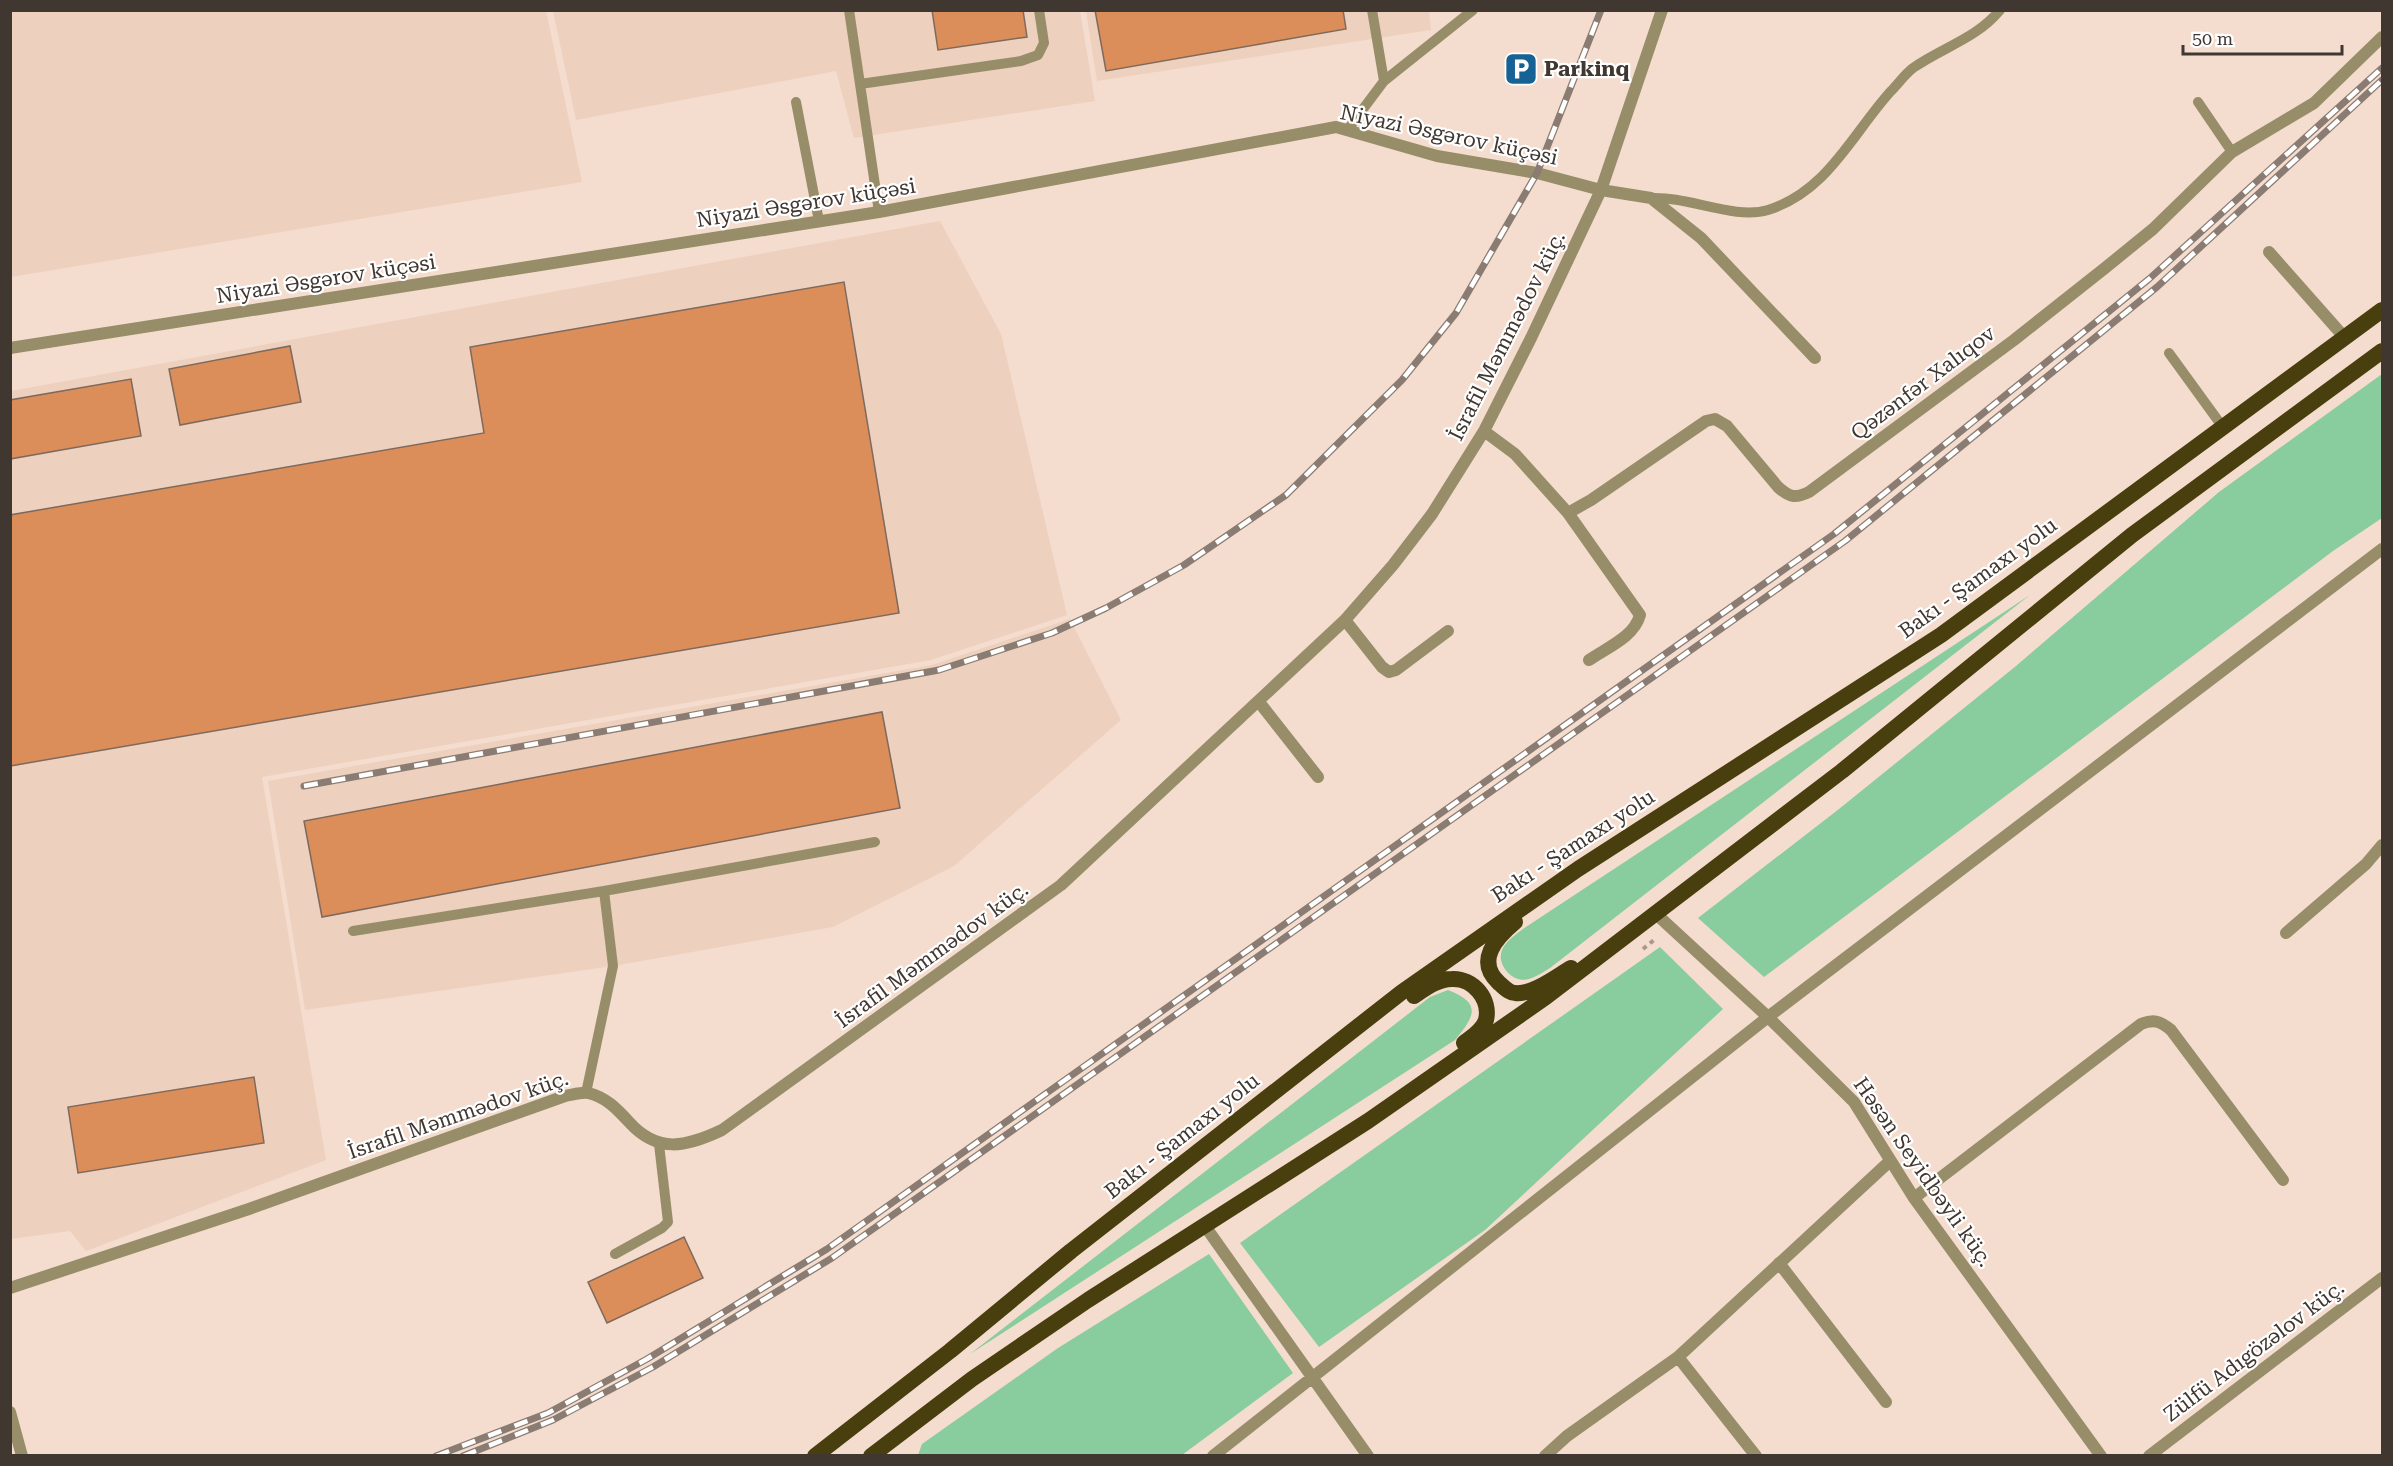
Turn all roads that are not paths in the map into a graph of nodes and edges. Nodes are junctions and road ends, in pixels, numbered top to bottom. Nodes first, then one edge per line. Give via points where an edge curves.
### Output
1 (849, 10) edge
2 (1039, 10) edge
3 (1372, 10) edge
4 (1473, 10) edge
5 (1662, 10) edge
6 (2000, 10) edge
7 (2382, 37) edge
8 (1384, 81) junction
9 (860, 84) junction
10 (796, 102) dead end
11 (2198, 102) dead end
12 (1348, 129) junction
13 (2232, 152) junction
14 (1601, 190) junction
15 (1651, 198) junction
16 (879, 212) junction
17 (819, 221) junction
18 (2270, 252) dead end
19 (2382, 310) edge
20 (2345, 338) junction
21 (10, 348) edge
22 (2382, 351) edge
23 (2169, 352) dead end
24 (1815, 358) dead end
25 (2222, 426) junction
26 (1484, 431) junction
27 (1568, 513) junction
28 (2382, 549) edge
29 (1346, 620) junction
30 (1448, 631) dead end
31 (1589, 660) dead end
32 (1259, 702) junction
33 (1318, 777) dead end
34 (875, 843) dead end
35 (2382, 845) edge
36 (1578, 869) junction
37 (604, 891) junction
38 (1656, 914) junction
39 (352, 931) dead end
40 (2286, 933) dead end
41 (1629, 935) junction
42 (1768, 1017) junction
43 (1327, 1051) junction
44 (586, 1093) junction
45 (1368, 1121) junction
46 (659, 1144) junction
47 (1890, 1161) junction
48 (2283, 1180) dead end
49 (1914, 1198) junction
50 (1205, 1226) junction
51 (615, 1254) dead end
52 (1779, 1263) junction
53 (2382, 1278) edge
54 (10, 1288) edge
55 (1678, 1357) junction
56 (1312, 1377) junction
57 (1886, 1402) dead end
58 (10, 1412) edge
59 (22, 1455) edge
60 (815, 1455) edge
61 (871, 1455) edge
62 (1213, 1455) edge
63 (1368, 1455) edge
64 (1545, 1455) edge
65 (1756, 1455) edge
66 (2101, 1455) edge
67 (2149, 1455) edge

1 - 9 lane
2 - 9 lane via 1044,43 1038,55 1022,61
3 - 8 lane
4 - 8 lane
5 - 14 street, İsrafil Məmmədov küç.
6 - 15 lane via 1988,25 1965,41 1912,68 1832,169 1803,194 1768,210 1751,213 1673,197
7 - 13 street, Qəzənfər Xalıqov via 2314,103
8 - 12 lane
9 - 16 lane
10 - 17 lane
11 - 13 lane
12 - 14 street, Niyazi Əsgərov küçəsi via 1437,156 1537,173
12 - 16 street, Niyazi Əsgərov küçəsi via 1320,129
13 - 27 street, Qəzənfər Xalıqov via 2154,229 2014,340 1809,492 1788,496 1727,426 1715,419 1706,421
14 - 15 street, Niyazi Əsgərov küçəsi
14 - 26 street, İsrafil Məmmədov küç.
15 - 24 street via 1701,238
16 - 17 street, Niyazi Əsgərov küçəsi
17 - 21 street, Niyazi Əsgərov küçəsi
18 - 20 street
19 - 20 highway, Bakı - Şamaxı yolu
20 - 25 highway, Bakı - Şamaxı yolu
22 - 38 highway via 2132,535 1842,771
23 - 25 lane
25 - 36 highway, Bakı - Şamaxı yolu via 1941,635
26 - 27 street via 1515,454
26 - 29 street, İsrafil Məmmədov küç. via 1432,514
27 - 31 street via 1640,615 1631,632
28 - 42 street
29 - 30 street via 1389,672
29 - 32 street, İsrafil Məmmədov küç.
32 - 33 street
32 - 46 street, İsrafil Məmmədov küç. via 1036,905 722,1130 701,1140
34 - 37 lane
35 - 40 street via 2366,864
36 - 41 highway via 1494,942 1487,955 1497,981 1516,993 1526,991
36 - 43 highway, Bakı - Şamaxı yolu via 1402,992
37 - 39 lane
37 - 44 lane via 613,966
38 - 41 highway
38 - 42 street, Həsən Seyidbəyli küç.
41 - 45 highway via 1546,998
42 - 47 street, Həsən Seyidbəyli küç. via 1843,1089 1863,1114
42 - 56 street
43 - 45 highway via 1441,980 1464,980 1481,994 1486,1020 1479,1031
43 - 60 highway, Bakı - Şamaxı yolu
44 - 46 street, İsrafil Məmmədov küç. via 618,1109 643,1136
44 - 54 street, İsrafil Məmmədov küç. via 565,1096 237,1213
45 - 50 highway
46 - 51 lane via 668,1222
47 - 49 street, Həsən Seyidbəyli küç.
47 - 52 street
48 - 49 street via 2171,1030 2162,1022 2151,1020
49 - 66 street, Həsən Seyidbəyli küç.
50 - 56 street
50 - 61 highway via 972,1379
52 - 55 street
52 - 57 street
53 - 67 street, Zülfü Adıgözəlov küç.
55 - 64 street
55 - 65 street
56 - 62 street
56 - 63 street
58 - 59 street

